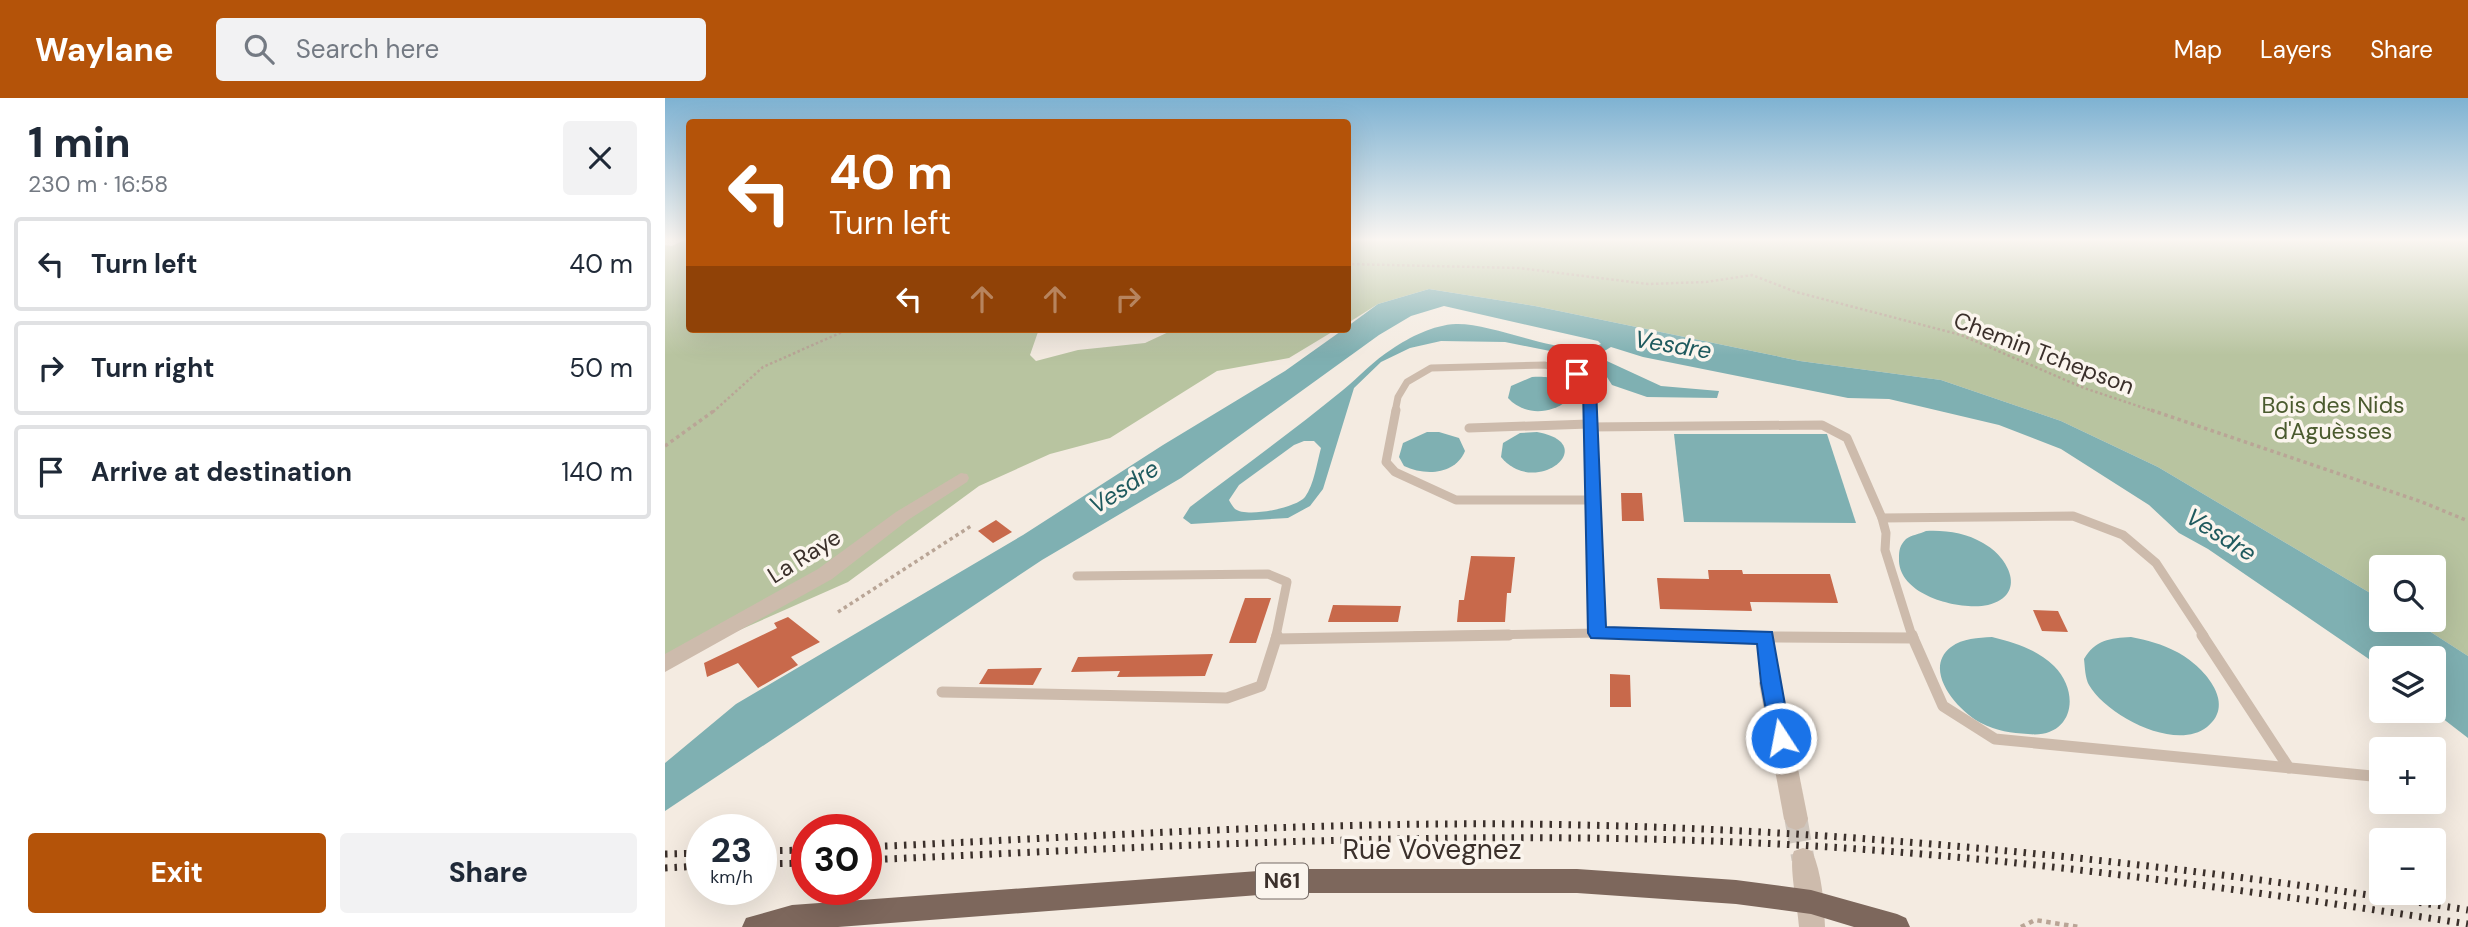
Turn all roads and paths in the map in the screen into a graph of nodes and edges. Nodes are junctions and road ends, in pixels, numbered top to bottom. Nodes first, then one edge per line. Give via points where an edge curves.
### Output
1 (1597, 278) edge
2 (1734, 278) edge
3 (1759, 278) edge
4 (840, 333) edge
5 (1589, 425) junction
6 (1469, 428) dead end
7 (665, 446) edge
8 (961, 478) dead end
9 (1592, 500) junction
10 (1882, 518) junction
11 (2468, 521) edge
12 (971, 526) dead end
13 (1077, 576) dead end
14 (838, 612) dead end
15 (1598, 633) junction
16 (1766, 637) junction
17 (1913, 638) junction
18 (1276, 639) junction
19 (665, 664) edge
20 (1770, 683) joint
21 (942, 692) dead end
22 (2289, 768) junction
23 (2369, 776) edge
24 (1796, 819) tunnel mouth
25 (1803, 859) tunnel mouth
26 (1811, 915) edge
27 (755, 927) edge
28 (1897, 927) edge
29 (2021, 927) edge
30 (2079, 927) edge

1 - 2 path, Chemin Tchepson via 1648,284
3 - 11 path, Chemin Tchepson via 1796,292 1961,335 2084,388
4 - 7 path via 763,367 713,412
5 - 6 lane
5 - 9 lane
5 - 9 lane via 1589,388 1577,374 1545,365 1431,368 1407,382 1398,397 1386,463 1395,472 1456,500
5 - 10 lane via 1822,425 1847,438
8 - 19 street, La Raye via 825,574
9 - 15 lane
10 - 17 lane via 1885,550
10 - 22 lane via 2073,516 2123,535 2156,563
12 - 14 path
13 - 18 lane via 1268,574 1287,582
15 - 16 lane
15 - 18 lane
16 - 17 lane
16 - 20 lane
17 - 22 lane via 1943,706 1995,739
18 - 21 lane via 1261,686 1227,698
20 - 24 street
22 - 23 lane
25 - 26 street
26 - 27 main road, Rue Vovegnez / N61 via 1736,892 1577,881 1285,881 792,918
26 - 28 main road, Rue Vovegnez / N61
29 - 30 path via 2035,920

